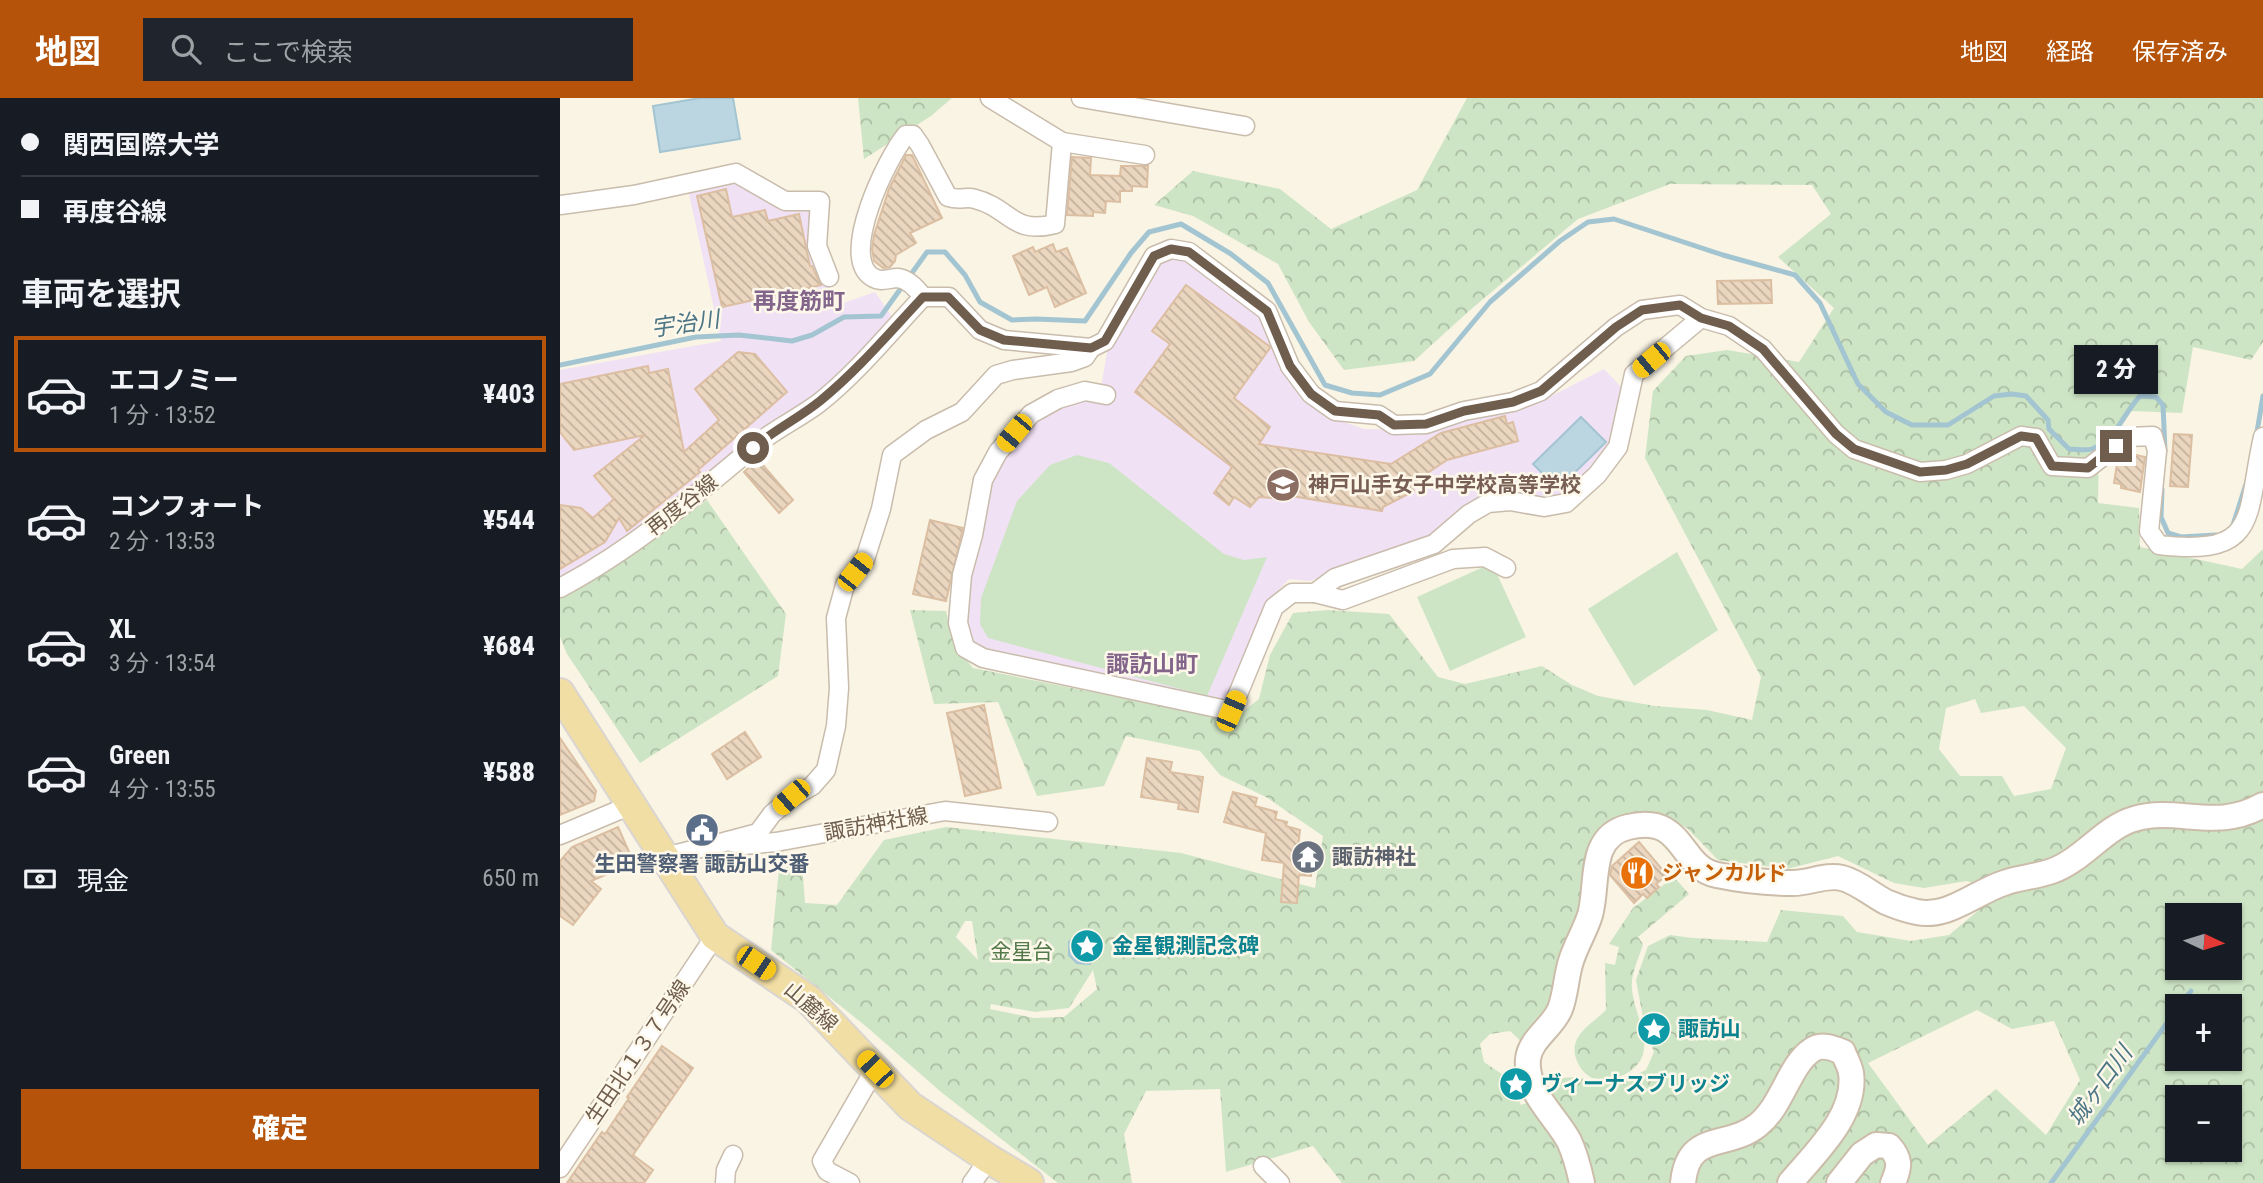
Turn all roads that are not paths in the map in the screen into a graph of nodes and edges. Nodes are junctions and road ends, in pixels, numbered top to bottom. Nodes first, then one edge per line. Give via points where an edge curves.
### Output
1 (990, 98) edge
2 (1081, 98) edge
3 (1165, 105) edge
4 (1245, 126) dead end
5 (1062, 142) junction
6 (1145, 155) dead end
7 (560, 205) edge
8 (829, 276) dead end
9 (912, 287) junction
10 (1701, 318) junction
11 (1091, 348) junction
12 (1106, 395) dead end
13 (2263, 437) edge
14 (1506, 568) dead end
15 (560, 588) edge
16 (1315, 593) junction
17 (560, 693) edge
18 (631, 805) junction
19 (2263, 805) edge
20 (1048, 822) dead end
21 (560, 835) edge
22 (728, 841) junction
23 (665, 857) junction
24 (715, 936) junction
25 (875, 1069) junction
26 (733, 1155) dead end
27 (989, 1159) junction
28 (1264, 1166) dead end
29 (560, 1168) edge
30 (725, 1183) edge
31 (850, 1183) edge
32 (972, 1183) edge
33 (1029, 1183) edge
34 (1280, 1183) edge
35 (1582, 1183) edge
36 (1683, 1183) edge
37 (1790, 1183) edge
38 (1839, 1183) edge
39 (1893, 1183) edge

1 - 5 street
2 - 3 street
3 - 4 street
5 - 6 street
5 - 9 street via 1055,224 1038,228 1026,227 973,198 958,201 948,197 920,145 913,135 906,135 875,188 860,254 863,268 873,278
7 - 8 street via 736,173 785,201 820,201 817,246
9 - 11 street via 948,297 980,330 1004,340
9 - 15 street, 再度谷線 via 856,367 819,402 774,430 668,519
10 - 11 street via 1680,305 1642,310 1541,391 1426,424 1394,425 1379,415 1335,411 1311,394 1290,366 1267,311 1189,252 1171,249 1154,256 1105,341
10 - 13 street via 1729,326 1763,349 1854,449 1920,472 1967,464 2021,436 2036,438 2052,466 2088,468 2128,437 2153,436 2157,451 2149,531 2159,545 2211,545 2237,535 2250,509
10 - 16 street via 1634,374 1618,447 1597,475 1566,503 1544,507 1510,501 1488,503 1434,544 1335,578
11 - 22 street via 1085,357 1071,362 996,375 962,412 926,430 892,455 865,559 845,585 836,618 839,688 827,770 772,814 758,833
12 - 16 street via 1085,391 1058,399 1031,414 998,452 983,480 962,575 958,623 965,648 983,658 1231,711 1274,607 1292,593
14 - 16 street via 1485,557 1453,559 1343,600
17 - 18 main road, 山麓線
18 - 21 street
18 - 23 main road, 山麓線
19 - 35 street via 2240,815 2210,819 2136,818 2119,824 2078,858 2051,871 2005,882 1933,914 1887,903 1843,878 1796,883 1713,875 1692,859 1676,836 1662,828 1644,824 1609,835 1600,847 1590,916 1571,961 1560,1010 1528,1059 1532,1086 1569,1141
20 - 22 street, 諏訪神社線 via 945,811 776,842 744,845
22 - 23 street, 諏訪神社線
23 - 24 main road, 山麓線
24 - 25 main road, 山麓線 via 808,999
24 - 29 street, 生田北１３７号線
25 - 27 main road, 山麓線 via 911,1106
25 - 31 street via 822,1161 827,1171
26 - 30 street
27 - 32 street
27 - 33 main road, 山麓線
28 - 34 street
36 - 37 street via 1692,1154 1756,1127 1772,1112 1801,1060 1813,1048 1829,1046 1843,1052 1851,1071 1846,1108
38 - 39 street via 1862,1154 1876,1145 1889,1146 1897,1155 1899,1167

